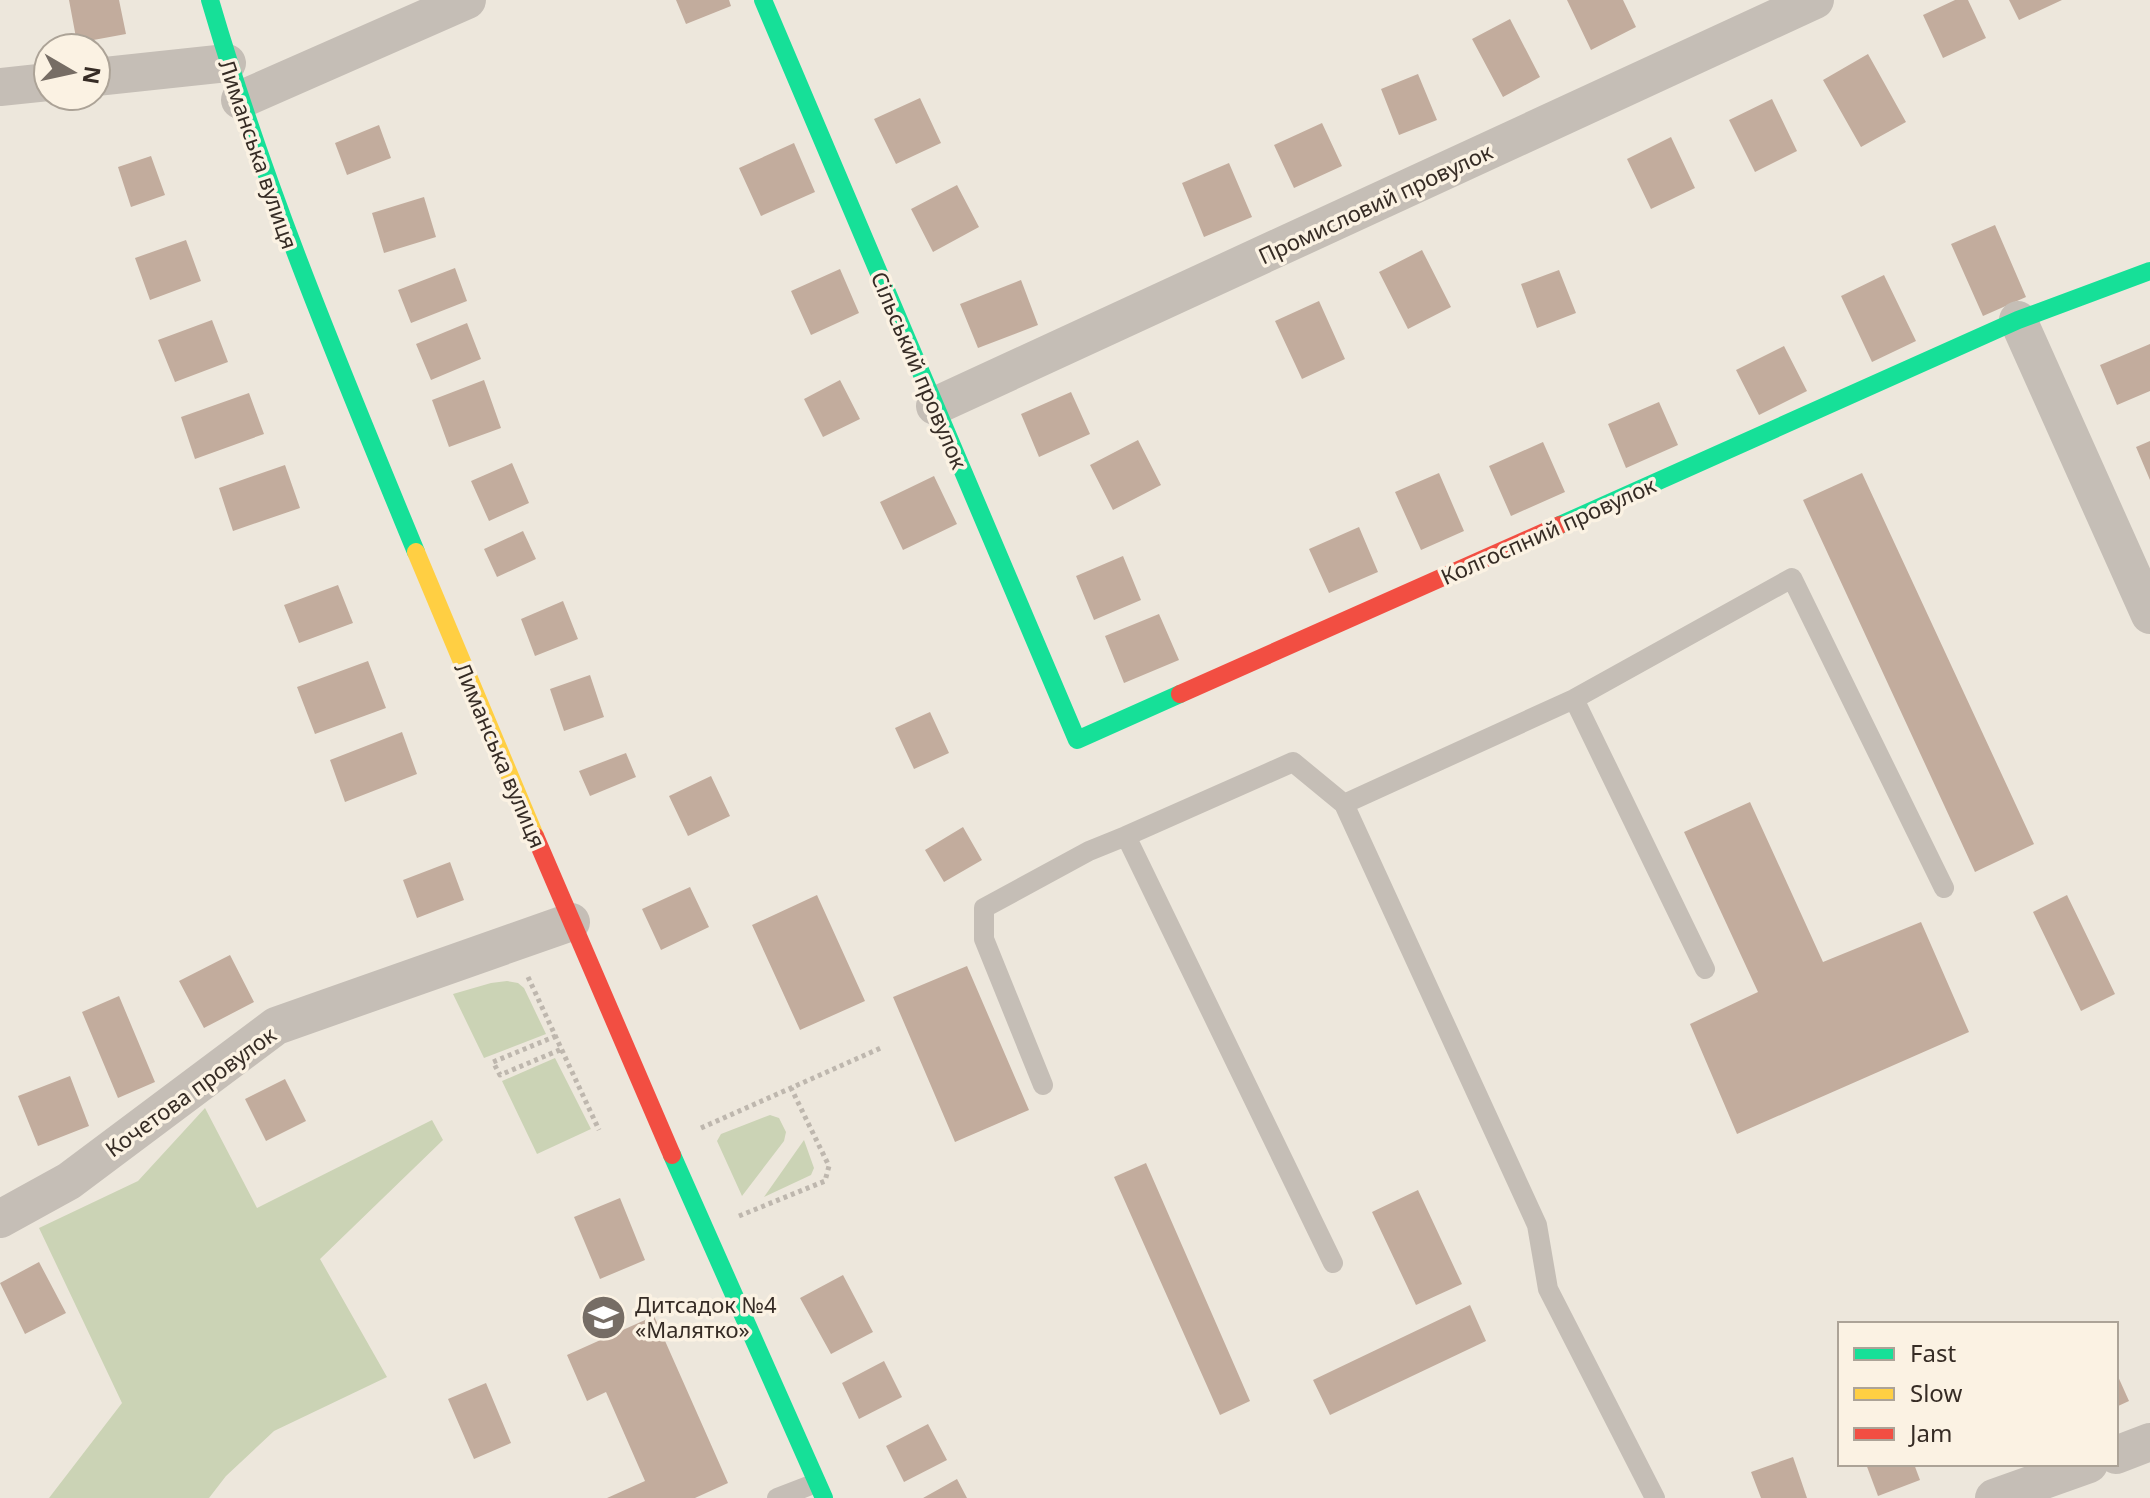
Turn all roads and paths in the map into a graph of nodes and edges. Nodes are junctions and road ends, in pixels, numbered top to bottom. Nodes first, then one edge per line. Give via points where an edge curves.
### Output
1 (210, 0) edge
2 (467, 0) edge
3 (763, 0) edge
4 (1815, 0) edge
5 (227, 63) junction
6 (112, 75) edge
7 (32, 84) edge
8 (0, 87) edge
9 (240, 100) junction
10 (2150, 271) edge
11 (2018, 320) junction
12 (935, 406) junction
13 (2150, 615) edge
14 (1574, 699) junction
15 (1077, 740) joint
16 (1344, 804) junction
17 (1126, 836) junction
18 (1944, 888) dead end
19 (571, 922) junction
20 (1705, 969) dead end
21 (527, 976) dead end
22 (556, 1036) junction
23 (883, 1047) dead end
24 (562, 1049) junction
25 (1043, 1085) dead end
26 (791, 1088) junction
27 (599, 1130) dead end
28 (668, 1143) junction
29 (0, 1219) edge
30 (705, 1230) junction
31 (1333, 1263) dead end
32 (2150, 1442) edge
33 (2118, 1454) edge
34 (2083, 1466) edge
35 (820, 1491) edge
36 (777, 1498) edge
37 (1655, 1498) edge
38 (1994, 1498) edge

1 - 5 street, Лиманська вулиця
2 - 9 street
3 - 12 street, Сільський провулок
4 - 12 street, Промисловий провулок
5 - 6 street
5 - 9 street, Лиманська вулиця
7 - 8 street
9 - 19 street, Лиманська вулиця via 291,249
10 - 11 street, Колгоспний провулок
11 - 13 street
11 - 15 street, Колгоспний провулок
12 - 15 street, Сільський провулок
14 - 16 lane
14 - 18 lane via 1792,578
14 - 20 lane
16 - 17 lane via 1293,762
16 - 37 lane via 1537,1225 1548,1289
17 - 25 lane via 984,908 984,939
17 - 31 lane
19 - 28 street, Лиманська вулиця
19 - 29 street, Кочетова провулок via 276,1026 69,1181
21 - 22 path
22 - 24 path
22 - 24 path via 493,1062 500,1075
23 - 26 path
24 - 27 path
26 - 28 path
26 - 30 path via 829,1166 825,1181
28 - 30 street, Лиманська вулиця
30 - 35 street, Лиманська вулиця
32 - 33 street
34 - 38 street
35 - 36 lane

